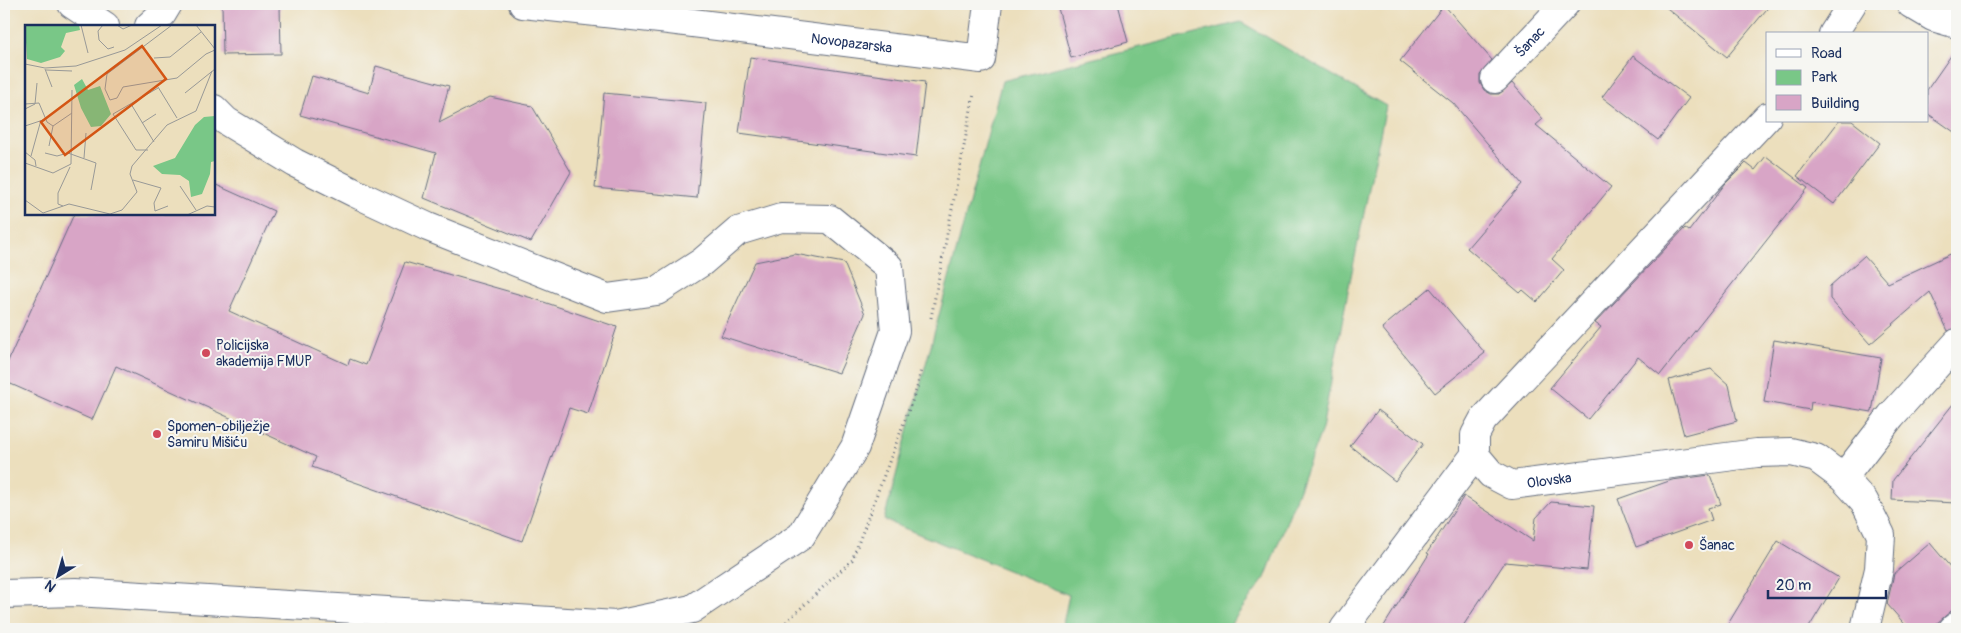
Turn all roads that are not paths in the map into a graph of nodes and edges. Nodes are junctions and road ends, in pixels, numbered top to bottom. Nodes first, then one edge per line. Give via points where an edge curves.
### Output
1 (72, 4) edge
2 (168, 4) edge
3 (523, 4) edge
4 (988, 4) edge
5 (1564, 4) edge
6 (1852, 4) edge
7 (1911, 4) edge
8 (670, 12) edge
9 (1957, 24) edge
10 (104, 25) edge
11 (150, 25) edge
12 (1834, 32) edge
13 (1495, 79) dead end
14 (220, 115) edge
15 (1766, 118) edge
16 (1957, 343) edge
17 (1475, 455) junction
18 (1843, 478) junction
19 (4, 594) edge
20 (1957, 626) edge
21 (1344, 629) edge
22 (1865, 629) edge
23 (1954, 629) edge

1 - 10 street
2 - 11 street
3 - 8 street, Novopazarska
4 - 8 street, Novopazarska via 981,59
5 - 13 street, Šanac
6 - 12 street
7 - 9 street via 1933,17
14 - 19 street via 295,164 355,193 428,227 607,298 657,291 702,262 738,231 781,218 830,219 889,267 895,331 855,447 801,536 692,609 616,625 76,592
15 - 17 street via 1483,420 1475,435
16 - 18 street via 1891,416
17 - 18 street, Olovska via 1492,474 1512,485 1757,453 1791,452 1816,458
17 - 21 street
18 - 22 street, Olovska via 1864,501 1881,535 1879,569
20 - 23 street

